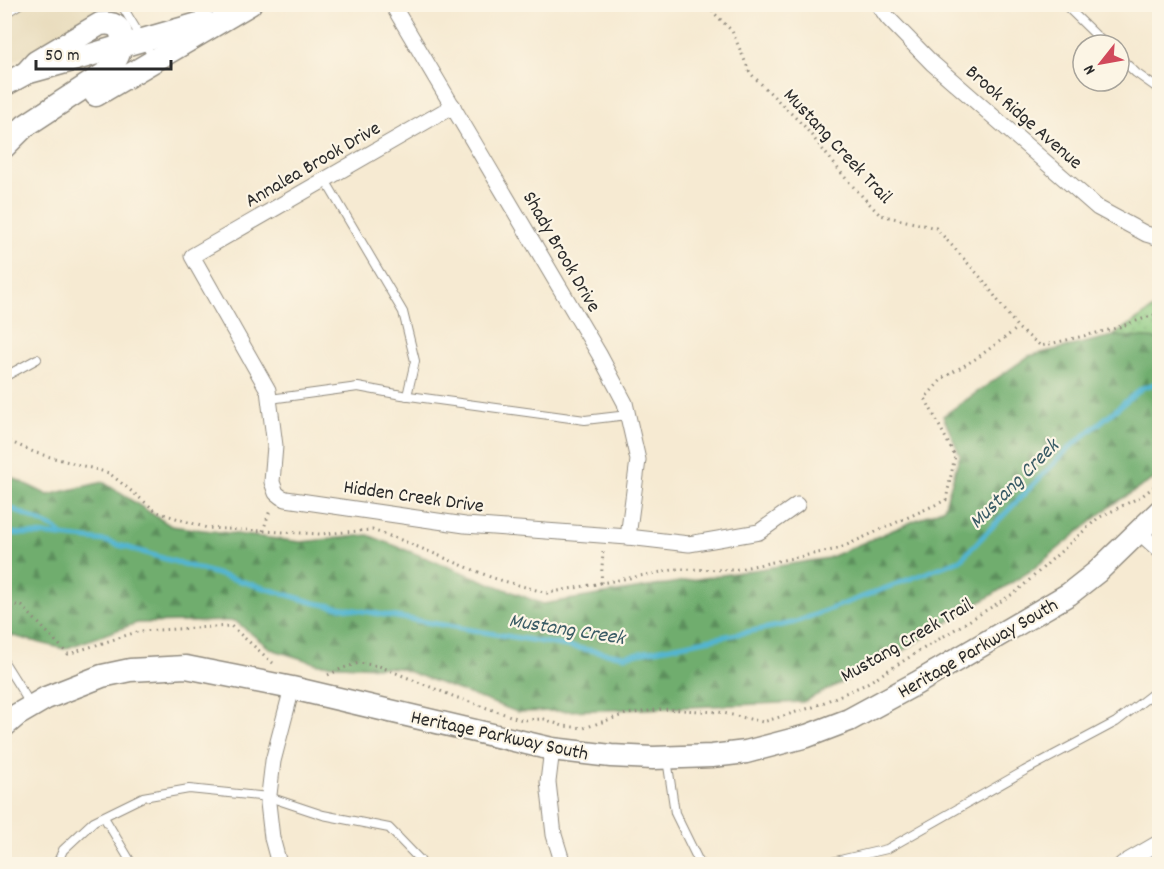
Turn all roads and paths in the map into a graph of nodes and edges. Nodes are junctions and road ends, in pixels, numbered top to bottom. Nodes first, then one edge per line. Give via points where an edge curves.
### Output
1 (20, 4) edge
2 (392, 4) edge
3 (711, 4) edge
4 (878, 4) edge
5 (1064, 4) edge
6 (122, 7) edge
7 (241, 8) edge
8 (6, 11) edge
9 (1094, 33) edge
10 (128, 39) junction
11 (154, 61) junction
12 (1131, 68) edge
13 (4, 85) edge
14 (1160, 90) edge
15 (453, 106) junction
16 (4, 148) edge
17 (325, 180) junction
18 (1160, 238) edge
19 (1160, 313) edge
20 (1018, 328) junction
21 (37, 359) dead end
22 (970, 362) dead end
23 (4, 377) edge
24 (408, 396) junction
25 (270, 399) junction
26 (628, 415) junction
27 (1160, 482) edge
28 (276, 492) junction
29 (797, 505) dead end
30 (1160, 511) edge
31 (263, 531) dead end
32 (1139, 532) junction
33 (604, 536) junction
34 (628, 537) junction
35 (1160, 551) edge
36 (601, 583) dead end
37 (4, 603) edge
38 (4, 662) edge
39 (280, 666) dead end
40 (321, 678) dead end
41 (292, 688) junction
42 (1160, 688) edge
43 (32, 707) junction
44 (4, 726) edge
45 (552, 749) junction
46 (667, 758) junction
47 (268, 797) junction
48 (104, 817) junction
49 (1160, 842) edge
50 (1143, 859) edge
51 (57, 864) edge
52 (132, 864) edge
53 (279, 864) edge
54 (423, 864) edge
55 (562, 864) edge
56 (700, 864) edge
57 (823, 864) edge
58 (1122, 864) edge

1 - 8 lane
2 - 15 street, Shady Brook Drive
3 - 20 path, Mustang Creek Trail via 712,12 732,31 750,73 804,126 846,180 880,215 936,228 983,280
4 - 18 street, Brook Ridge Avenue via 932,63 1098,208
5 - 9 lane
6 - 10 lane
6 - 10 lane
7 - 10 street
7 - 11 street
10 - 11 lane
10 - 13 street via 26,73
10 - 16 street via 109,71 25,126
11 - 16 street
12 - 14 lane
15 - 17 street, Annalea Brook Drive
15 - 26 street, Shady Brook Drive via 599,354
17 - 24 lane via 403,312 415,361
17 - 25 street, Annalea Brook Drive via 192,256
19 - 20 path, Mustang Creek Trail via 1113,329 1041,345
20 - 22 path
21 - 23 lane
24 - 25 lane via 358,387
24 - 26 lane via 585,420
25 - 28 street via 275,446 272,482
26 - 34 street, Shady Brook Drive via 638,460
27 - 40 path, Mustang Creek Trail via 1142,496 1098,518 1016,592 874,679 813,707 763,722 719,712 663,709 626,714 584,728 563,726 544,719 522,720 454,698 379,666 358,663
28 - 31 path
28 - 33 street, Hidden Creek Drive via 286,499 465,525
29 - 34 street, Hidden Creek Drive via 759,532 689,544
30 - 32 street, Heritage Parkway South
32 - 35 street
32 - 46 street, Heritage Parkway South via 1069,594 849,720 746,752
33 - 34 street, Hidden Creek Drive
33 - 36 path
37 - 39 path via 22,606 68,654 140,631 231,626
38 - 43 lane
41 - 43 street, Heritage Parkway South via 186,667 130,670 102,676
41 - 45 street, Heritage Parkway South
41 - 47 street
42 - 57 lane via 1116,722 887,849
43 - 44 street, Heritage Parkway South
45 - 46 street, Heritage Parkway South
45 - 55 street via 548,782 554,835
46 - 56 lane via 675,813
47 - 48 lane via 189,789 143,797
47 - 53 street
47 - 54 lane via 323,815 389,828
48 - 51 lane via 94,821 63,850
48 - 52 lane
49 - 50 street
50 - 58 street

